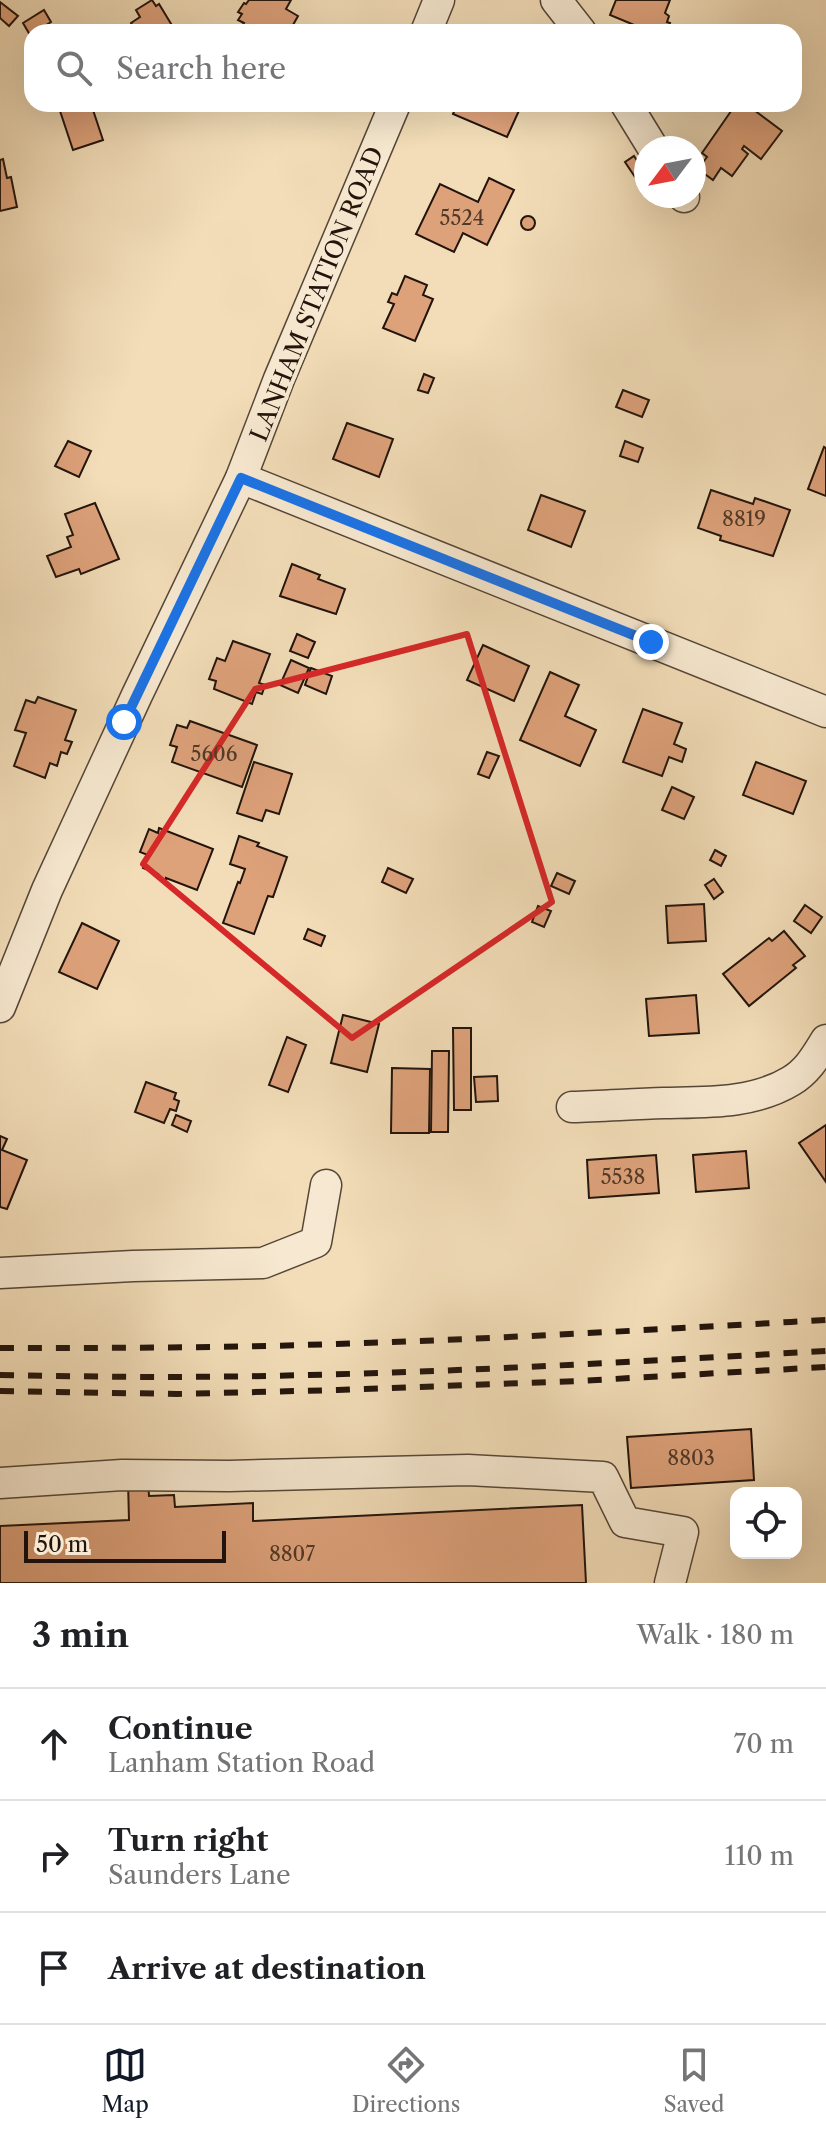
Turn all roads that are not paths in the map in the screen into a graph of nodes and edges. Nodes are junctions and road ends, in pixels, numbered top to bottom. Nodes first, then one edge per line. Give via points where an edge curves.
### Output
1 (439, 0) edge
2 (556, 0) edge
3 (429, 24) edge
4 (575, 24) edge
5 (392, 112) edge
6 (631, 112) edge
7 (646, 136) edge
8 (241, 478) junction
9 (826, 712) edge
10 (0, 1007) edge
11 (826, 1040) edge
12 (572, 1107) dead end
13 (326, 1185) dead end
14 (0, 1273) edge
15 (0, 1483) edge
16 (670, 1583) edge

1 - 3 street
2 - 4 street
5 - 8 street, LANHAM STATION ROAD
6 - 7 street
8 - 9 street
8 - 10 street, LANHAM STATION ROAD via 60,862
11 - 12 street via 806,1070 768,1092 727,1101
13 - 14 street via 316,1242 263,1263
15 - 16 street via 122,1475 468,1470 603,1477 625,1522 683,1532

